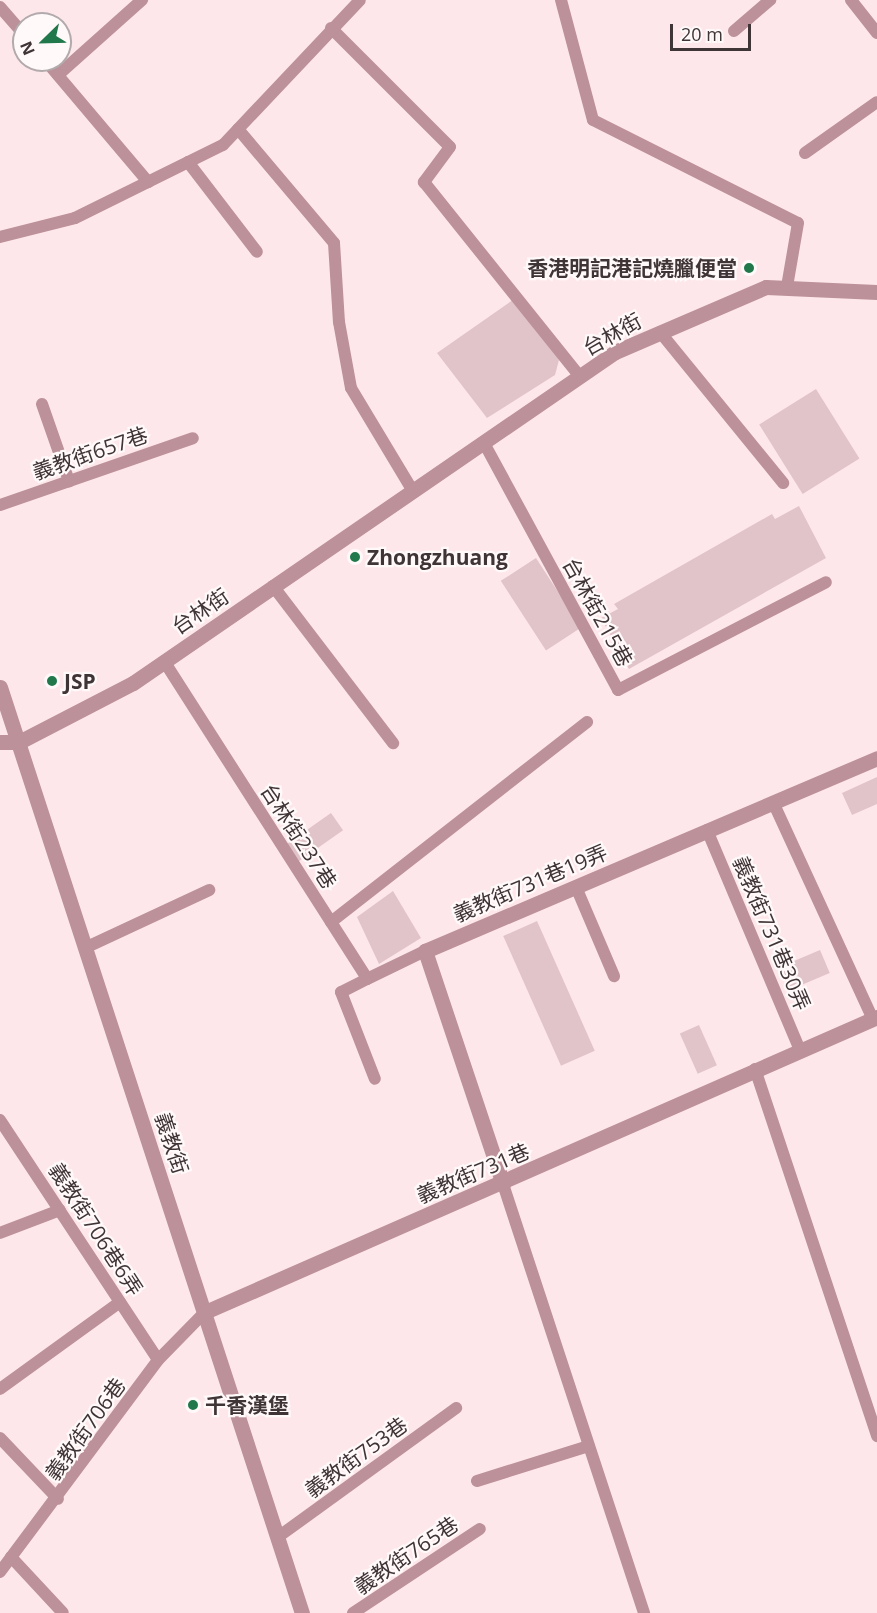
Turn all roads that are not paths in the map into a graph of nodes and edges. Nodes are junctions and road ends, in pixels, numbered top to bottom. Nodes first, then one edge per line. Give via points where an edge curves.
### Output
1 (142, 0) edge
2 (561, 0) edge
3 (770, 0) edge
4 (851, 0) edge
5 (353, 2) edge
6 (0, 7) edge
7 (12, 21) edge
8 (331, 28) junction
9 (734, 31) dead end
10 (877, 33) edge
11 (55, 72) edge
12 (58, 75) junction
13 (877, 102) edge
14 (238, 129) junction
15 (805, 153) dead end
16 (188, 162) junction
17 (148, 182) junction
18 (0, 237) edge
19 (257, 252) dead end
20 (787, 287) junction
21 (877, 292) edge
22 (660, 332) junction
23 (580, 377) junction
24 (42, 404) dead end
25 (193, 438) dead end
26 (484, 442) junction
27 (69, 481) junction
28 (783, 483) dead end
29 (413, 491) junction
30 (0, 505) edge
31 (826, 582) dead end
32 (273, 586) junction
33 (164, 661) junction
34 (0, 687) edge
35 (587, 722) dead end
36 (0, 742) edge
37 (19, 742) junction
38 (393, 743) dead end
39 (877, 758) edge
40 (773, 802) junction
41 (707, 830) junction
42 (576, 886) junction
43 (209, 890) dead end
44 (331, 922) junction
45 (87, 947) junction
46 (425, 951) junction
47 (614, 976) dead end
48 (367, 979) junction
49 (875, 1018) edge
50 (801, 1052) junction
51 (755, 1069) junction
52 (375, 1079) dead end
53 (0, 1120) edge
54 (503, 1184) junction
55 (60, 1210) junction
56 (0, 1233) edge
57 (120, 1302) junction
58 (206, 1312) junction
59 (158, 1360) junction
60 (0, 1389) edge
61 (456, 1408) dead end
62 (877, 1436) edge
63 (0, 1438) edge
64 (589, 1446) junction
65 (477, 1481) dead end
66 (58, 1499) junction
67 (480, 1529) dead end
68 (278, 1537) junction
69 (11, 1557) junction
70 (0, 1572) edge
71 (63, 1613) edge
72 (302, 1613) edge
73 (353, 1613) edge
74 (644, 1613) edge

1 - 12 lane
2 - 20 lane via 593,120 798,224
3 - 9 lane
4 - 10 lane
5 - 8 lane
6 - 7 lane
8 - 14 lane
8 - 23 lane via 450,147 424,182
11 - 12 lane
12 - 17 lane
13 - 15 lane
14 - 16 lane via 223,145
14 - 29 lane via 333,243 339,322 351,388
16 - 17 lane
16 - 19 lane
17 - 18 lane via 75,218
20 - 21 street, 台林街
20 - 22 street, 台林街 via 766,287
22 - 23 street, 台林街 via 615,352
22 - 28 lane
23 - 26 street, 台林街
24 - 27 lane
25 - 27 lane, 義教街657巷
26 - 29 street, 台林街
26 - 31 lane, 台林街215巷 via 618,690
27 - 30 lane, 義教街657巷
29 - 32 street, 台林街
32 - 33 street, 台林街
32 - 38 lane
33 - 37 street, 台林街
33 - 44 lane, 台林街237巷
34 - 37 street, 義教街
35 - 44 lane
36 - 37 street, 台林街
37 - 45 street, 義教街
39 - 40 street, 義教街731巷19弄
40 - 41 street, 義教街731巷19弄
40 - 49 lane
41 - 42 street, 義教街731巷19弄
41 - 50 lane, 義教街731巷30弄
42 - 46 street, 義教街731巷19弄
42 - 47 lane
43 - 45 lane
44 - 48 lane, 台林街237巷
45 - 58 street, 義教街
46 - 48 lane
46 - 54 street
48 - 52 lane via 340,992
49 - 50 street, 義教街731巷
50 - 51 street, 義教街731巷
51 - 54 street, 義教街731巷
51 - 62 lane
53 - 55 lane, 義教街706巷6弄
54 - 58 street, 義教街731巷
54 - 64 lane
55 - 56 lane
55 - 57 lane, 義教街706巷6弄
57 - 59 lane, 義教街706巷6弄
57 - 60 lane
58 - 59 lane, 義教街706巷
58 - 68 street, 義教街
59 - 66 lane, 義教街706巷
61 - 68 lane, 義教街753巷
63 - 66 lane
64 - 65 lane
64 - 74 lane
66 - 69 lane, 義教街706巷
67 - 73 lane, 義教街765巷
68 - 72 street, 義教街
69 - 70 lane, 義教街706巷
69 - 71 lane

